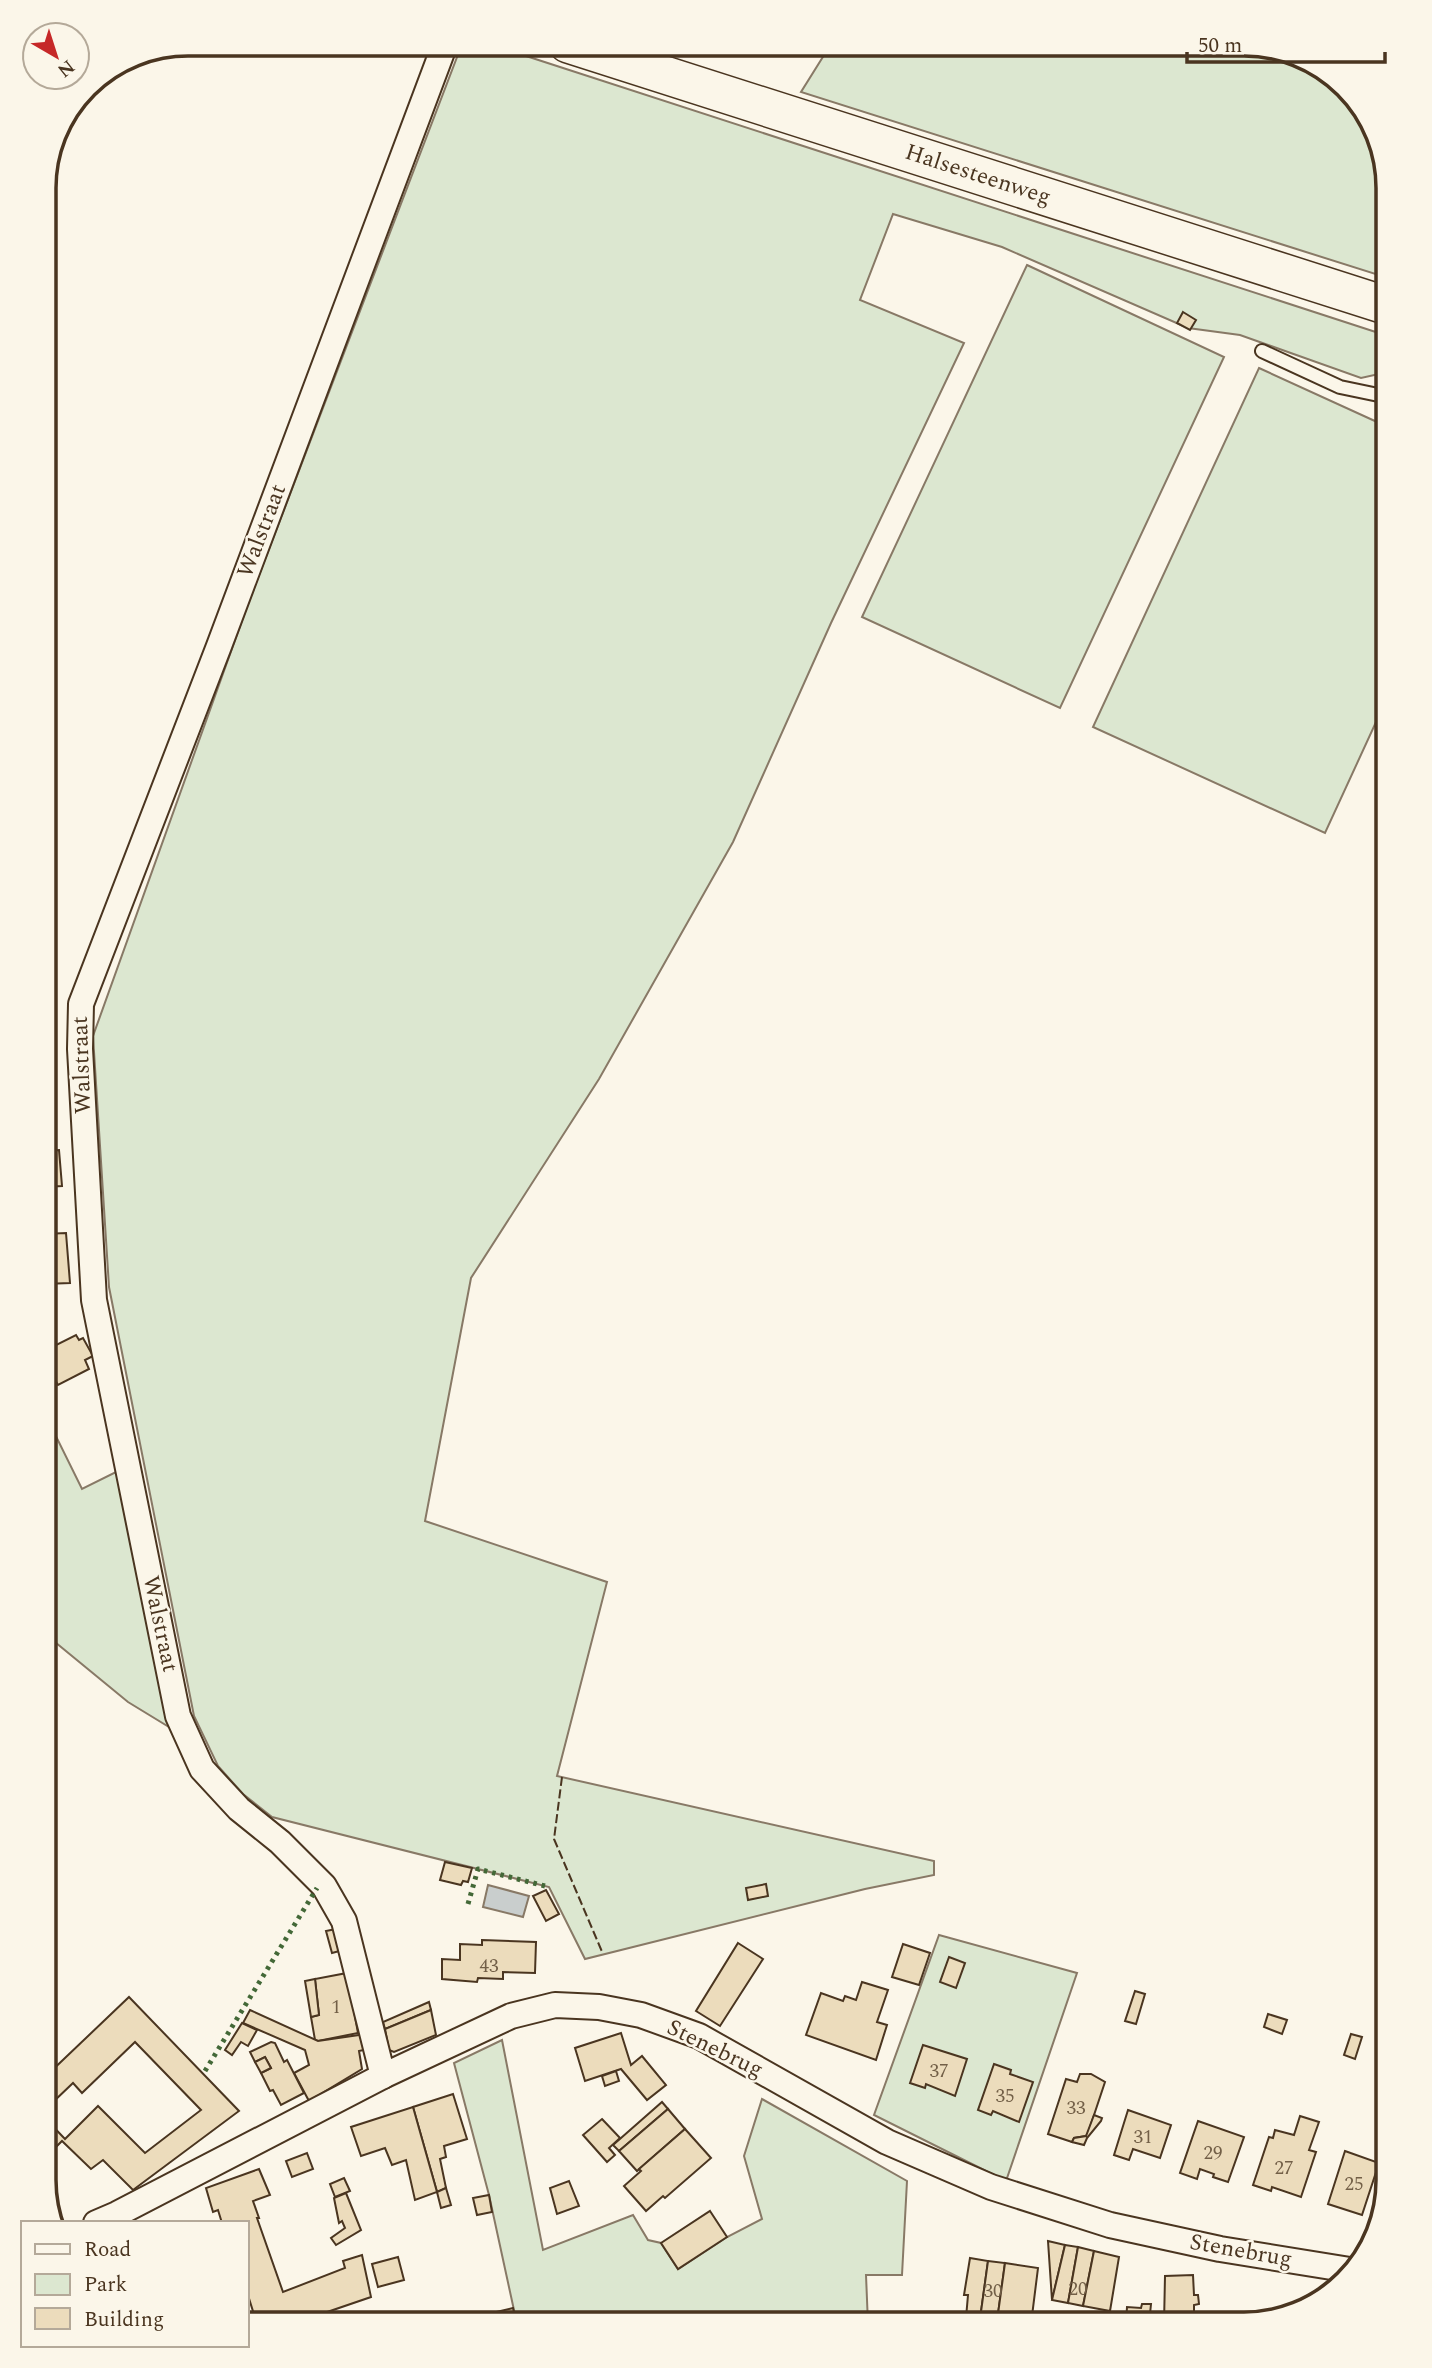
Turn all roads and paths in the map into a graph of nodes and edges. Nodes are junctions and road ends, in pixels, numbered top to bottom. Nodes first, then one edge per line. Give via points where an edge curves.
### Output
1 (440, 56) edge
2 (606, 56) edge
3 (1376, 302) edge
4 (1262, 351) dead end
5 (1376, 394) edge
6 (383, 2076) junction
7 (101, 2221) edge
8 (1341, 2269) edge

1 - 6 street, Walstraat via 80,1004 94,1300 178,1716 202,1769 324,1886 344,1922
2 - 3 main road, Halsesteenweg
4 - 5 lane via 1340,387
6 - 7 street, Stenebrug
6 - 8 street, Stenebrug via 511,2017 555,2005 641,2015 699,2036 887,2142 991,2187 1110,2225

